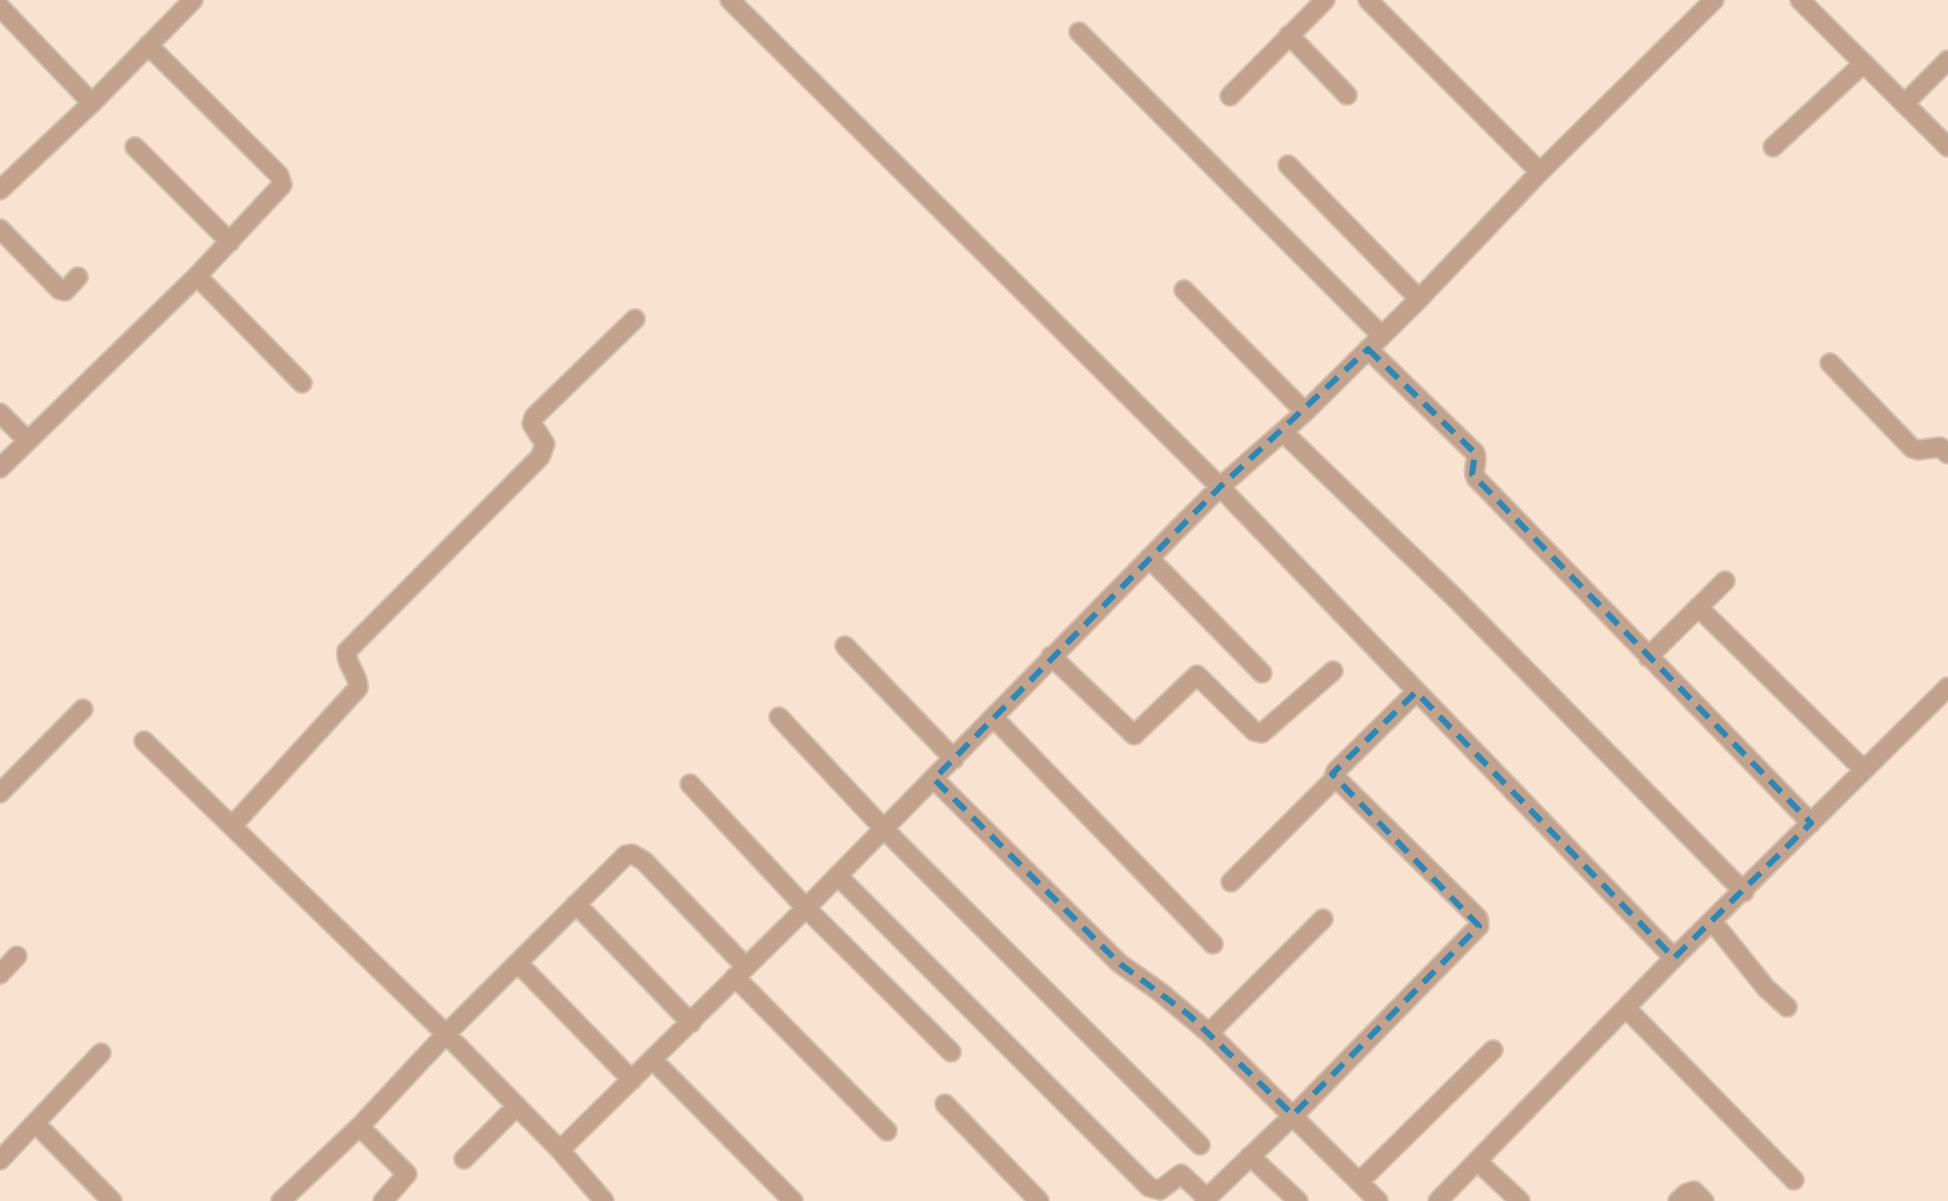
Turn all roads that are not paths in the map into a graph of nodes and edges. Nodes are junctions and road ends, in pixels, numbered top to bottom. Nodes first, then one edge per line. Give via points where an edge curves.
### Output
1 (193, 0) edge
2 (730, 0) edge
3 (1325, 0) edge
4 (1368, 0) edge
5 (1714, 0) edge
6 (1800, 0) edge
7 (0, 7) edge
8 (1079, 32) dead end
9 (1289, 35) junction
10 (148, 45) junction
11 (1948, 60) edge
12 (1864, 63) junction
13 (1347, 95) dead end
14 (1230, 96) dead end
15 (92, 103) junction
16 (1904, 104) junction
17 (135, 147) dead end
18 (1773, 147) dead end
19 (1948, 147) edge
20 (1288, 165) dead end
21 (1540, 172) junction
22 (0, 190) edge
23 (0, 229) edge
24 (230, 242) junction
25 (197, 276) junction
26 (78, 277) dead end
27 (1184, 290) dead end
28 (1419, 299) junction
29 (635, 319) dead end
30 (1375, 343) junction
31 (1830, 363) dead end
32 (302, 383) dead end
33 (1305, 412) junction
34 (0, 413) edge
35 (1283, 432) junction
36 (27, 440) junction
37 (1948, 454) edge
38 (0, 468) edge
39 (1220, 487) junction
40 (1149, 558) junction
41 (1725, 581) dead end
42 (1698, 607) junction
43 (845, 646) dead end
44 (1051, 656) junction
45 (1648, 657) junction
46 (1333, 671) dead end
47 (1262, 673) dead end
48 (1948, 687) edge
49 (1416, 692) junction
50 (83, 709) dead end
51 (779, 717) dead end
52 (994, 718) junction
53 (144, 741) dead end
54 (954, 759) junction
55 (1864, 770) junction
56 (1335, 778) junction
57 (934, 779) junction
58 (690, 784) dead end
59 (0, 793) edge
60 (1811, 823) junction
61 (233, 825) junction
62 (884, 829) junction
63 (838, 876) junction
64 (1231, 882) dead end
65 (1744, 892) junction
66 (576, 904) junction
67 (806, 908) junction
68 (1323, 919) dead end
69 (1712, 921) junction
70 (1213, 944) dead end
71 (17, 956) dead end
72 (1674, 958) junction
73 (518, 963) junction
74 (741, 972) junction
75 (0, 974) edge
76 (1787, 1007) dead end
77 (1626, 1008) junction
78 (691, 1023) junction
79 (1209, 1033) junction
80 (446, 1034) junction
81 (1493, 1050) dead end
82 (951, 1052) dead end
83 (101, 1053) dead end
84 (653, 1060) junction
85 (632, 1080) junction
86 (945, 1104) dead end
87 (517, 1106) junction
88 (1293, 1115) junction
89 (35, 1123) junction
90 (360, 1127) junction
91 (887, 1131) dead end
92 (1200, 1145) dead end
93 (560, 1150) junction
94 (1250, 1156) junction
95 (464, 1159) dead end
96 (0, 1160) edge
97 (1478, 1162) junction
98 (1794, 1180) dead end
99 (1359, 1182) junction
100 (1206, 1200) edge
101 (112, 1201) edge
102 (281, 1201) edge
103 (383, 1201) edge
104 (604, 1201) edge
105 (793, 1201) edge
106 (1039, 1201) edge
107 (1298, 1201) edge
108 (1378, 1201) edge
109 (1438, 1201) edge
110 (1520, 1201) edge
111 (1678, 1201) edge
112 (1704, 1201) edge

1 - 10 street
2 - 39 street
3 - 9 street
4 - 21 street
5 - 21 street
6 - 12 street
7 - 15 street
8 - 30 street
9 - 13 street
9 - 14 street
10 - 15 street
10 - 24 street via 282,180 279,191
11 - 16 street
12 - 16 street
12 - 18 street
15 - 22 street
16 - 19 street
17 - 24 street
20 - 28 street
21 - 28 street
23 - 26 street via 60,290
24 - 25 street
25 - 32 street
25 - 36 street
27 - 33 street
28 - 30 street
29 - 61 street via 534,417 532,424 545,444 540,457 347,651 358,688
30 - 33 street
30 - 45 street via 1473,451 1476,478
31 - 37 street via 1912,448 1940,447
33 - 35 street
34 - 36 street
35 - 39 street
35 - 65 street
36 - 38 street
39 - 40 street
39 - 49 street
40 - 44 street
40 - 47 street
41 - 42 street
42 - 45 street
42 - 55 street
43 - 54 street
44 - 46 street via 1134,735 1197,675 1262,733
44 - 52 street
45 - 60 street
48 - 55 street
49 - 56 street via 1333,774
49 - 72 street
50 - 59 street
51 - 62 street
52 - 54 street
52 - 70 street
53 - 61 street
54 - 57 street
55 - 60 street
56 - 64 street
56 - 88 street via 1480,923
57 - 62 street
57 - 79 street via 1119,963
58 - 67 street
60 - 65 street
61 - 80 street
62 - 63 street
62 - 92 street
63 - 67 street
63 - 100 street via 1149,1187 1160,1190 1181,1174
65 - 69 street
66 - 73 street
66 - 74 street via 624,857 634,855
66 - 78 street
67 - 74 street
67 - 82 street
68 - 79 street
69 - 72 street
69 - 76 street
71 - 75 street
72 - 77 street
73 - 80 street
73 - 85 street
74 - 78 street
74 - 91 street
77 - 97 street
77 - 98 street
78 - 84 street
79 - 88 street
80 - 87 street
80 - 90 street
81 - 99 street
83 - 89 street
84 - 85 street
84 - 105 street
85 - 93 street
86 - 106 street
87 - 93 street
87 - 95 street
88 - 94 street
88 - 99 street
89 - 96 street
89 - 101 street
90 - 102 street
90 - 103 street via 407,1174
93 - 104 street
94 - 100 street
94 - 107 street
97 - 109 street
97 - 110 street
99 - 108 street
111 - 112 street via 1694,1191

